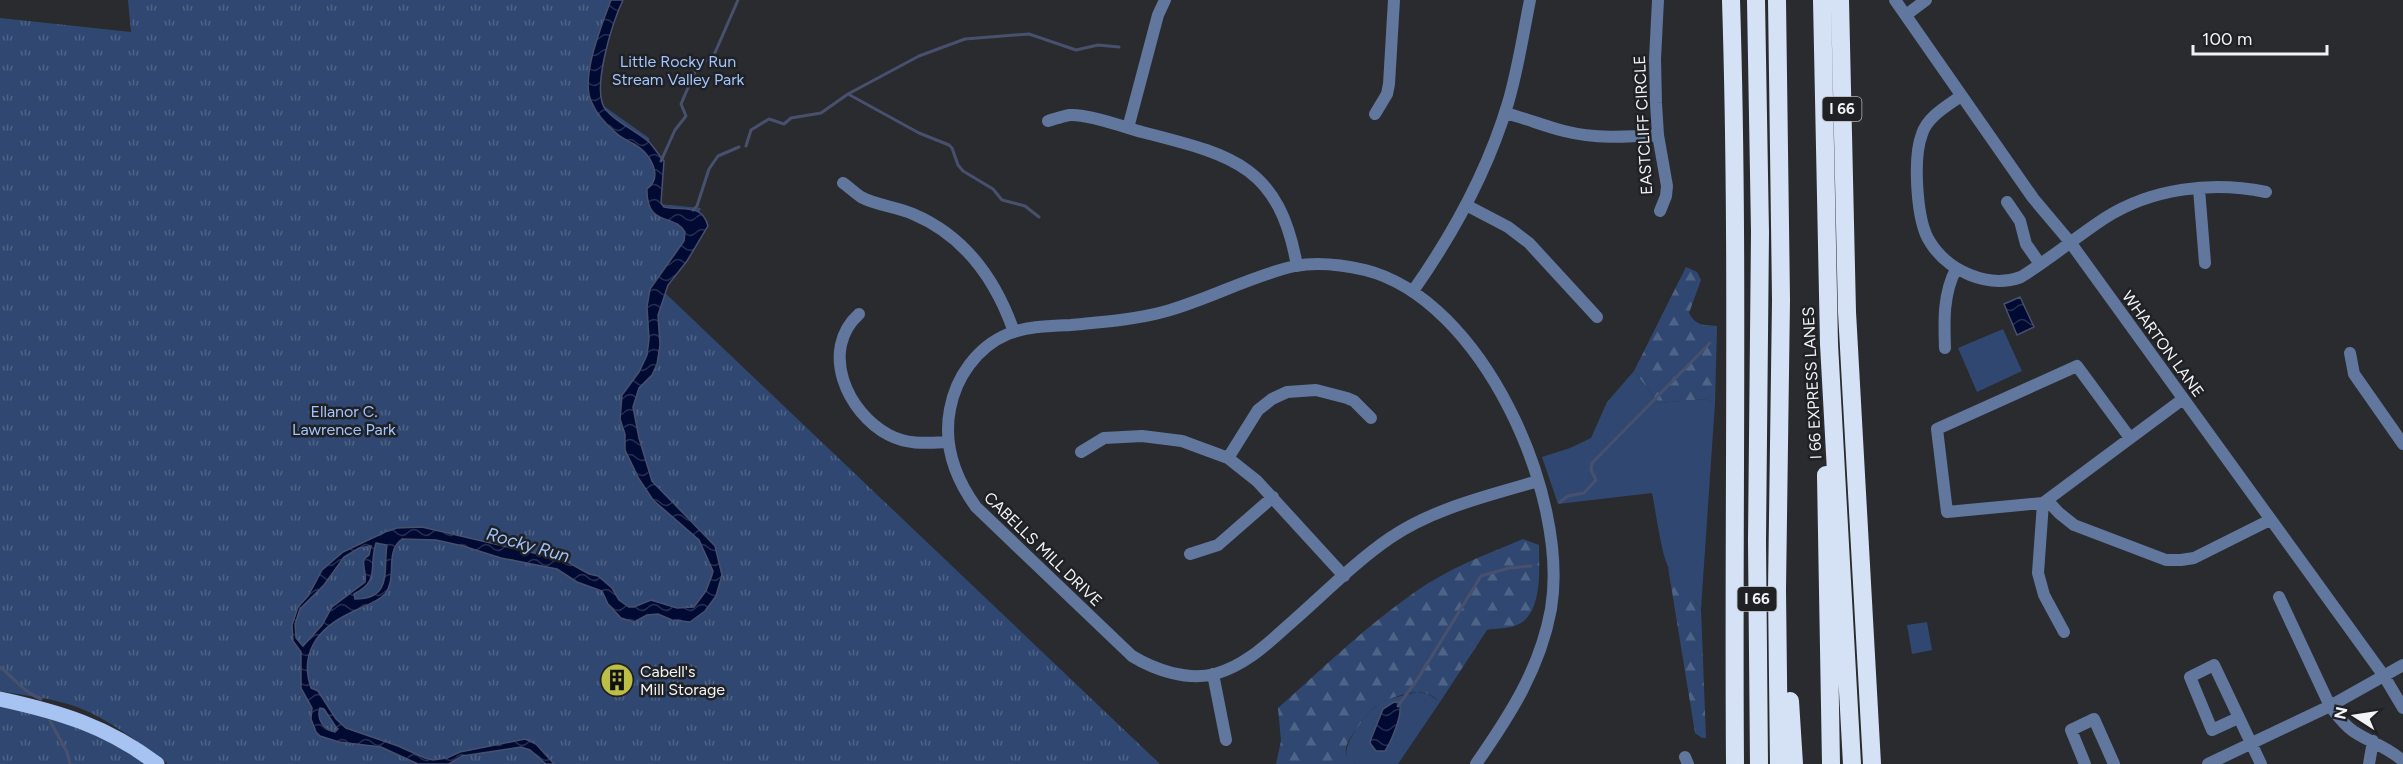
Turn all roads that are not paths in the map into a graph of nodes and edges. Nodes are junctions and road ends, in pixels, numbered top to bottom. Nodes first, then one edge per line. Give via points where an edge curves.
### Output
1 (1165, 0) edge
2 (1394, 0) edge
3 (1530, 0) edge
4 (1658, 0) edge
5 (1731, 0) edge
6 (1748, 0) edge
7 (1756, 0) edge
8 (1777, 0) edge
9 (1822, 0) edge
10 (1840, 0) edge
11 (1895, 0) edge
12 (1926, 0) edge
13 (1906, 15) junction
14 (1961, 96) junction
15 (1504, 113) junction
16 (1375, 114) dead end
17 (1048, 121) dead end
18 (1128, 128) junction
19 (1658, 135) junction
20 (1759, 155) junction
21 (843, 183) dead end
22 (2199, 189) junction
23 (2266, 192) dead end
24 (2007, 202) dead end
25 (1466, 205) junction
26 (1660, 211) dead end
27 (2070, 242) junction
28 (2205, 263) dead end
29 (2040, 264) junction
30 (1297, 266) junction
31 (1956, 269) junction
32 (1413, 291) junction
33 (859, 314) dead end
34 (1597, 317) dead end
35 (1014, 332) junction
36 (1829, 344) junction
37 (1944, 348) dead end
38 (2350, 353) dead end
39 (2183, 399) junction
40 (1371, 418) dead end
41 (1759, 433) junction
42 (2130, 438) junction
43 (948, 442) junction
44 (2403, 444) edge
45 (1081, 452) dead end
46 (1228, 458) junction
47 (1538, 481) junction
48 (1273, 497) junction
49 (2045, 501) junction
50 (2270, 520) junction
51 (1778, 523) junction
52 (1190, 554) dead end
53 (1344, 576) junction
54 (2279, 597) dead end
55 (2064, 632) dead end
56 (2403, 665) edge
57 (1213, 674) junction
58 (2384, 676) junction
59 (0, 699) edge
60 (2330, 706) junction
61 (2403, 708) edge
62 (2238, 718) junction
63 (1226, 740) dead end
64 (2373, 741) junction
65 (2250, 743) junction
66 (2403, 761) edge
67 (157, 764) edge
68 (1476, 764) edge
69 (1735, 764) edge
70 (1759, 764) edge
71 (1771, 764) edge
72 (1779, 764) edge
73 (1794, 764) edge
74 (1831, 764) edge
75 (1852, 764) edge
76 (1874, 764) edge
77 (2085, 764) edge
78 (2114, 764) edge
79 (2208, 764) edge
80 (2260, 764) edge
81 (2369, 764) edge

1 - 18 street
2 - 16 street via 1389,84
3 - 15 street
4 - 19 street, EASTCLIFF CIRCLE
5 - 69 highway via 1737,256
6 - 20 highway
7 - 20 highway, I 66
8 - 51 highway, I 66 EXPRESS LANES via 1781,289
9 - 36 highway, I 66 EXPRESS LANES
10 - 76 highway, I 66 via 1848,335
11 - 13 street, WHARTON LANE
12 - 13 street
13 - 14 street, WHARTON LANE
14 - 27 street, WHARTON LANE via 2033,198
14 - 31 street via 1929,120 1918,153 1924,230 1930,243
15 - 19 street via 1589,136
15 - 25 street
17 - 18 street via 1076,116
18 - 30 street via 1207,149 1251,173 1282,212
19 - 26 street, EASTCLIFF CIRCLE via 1666,186
20 - 41 highway, I 66
21 - 35 street via 861,197 915,214 958,242 992,282
22 - 23 street
22 - 27 street via 2141,200
22 - 28 street
24 - 29 street
25 - 32 street
25 - 34 street via 1529,243
27 - 29 street
27 - 39 street, WHARTON LANE
29 - 31 street via 2021,277 2004,282
30 - 32 street, CABELLS MILL DRIVE via 1364,270
30 - 35 street, CABELLS MILL DRIVE via 1162,312
31 - 37 street via 1946,297
32 - 47 street, CABELLS MILL DRIVE via 1454,328 1491,378 1521,432
33 - 43 street via 840,341 839,358 843,377 859,409 878,428 901,440 921,444
35 - 43 street, CABELLS MILL DRIVE via 988,346 963,373 948,416
36 - 74 highway via 1825,516
36 - 75 highway, I 66 EXPRESS LANES
38 - 44 street via 2354,374
39 - 42 street
39 - 50 street, WHARTON LANE
40 - 46 street via 1347,398 1316,390 1287,392 1258,410
41 - 70 highway, I 66 via 1756,541
41 - 71 highway via 1768,528
42 - 49 street
42 - 49 street via 2077,366 1937,429 1947,512
43 - 57 street, CABELLS MILL DRIVE via 956,474 975,507 1124,649 1159,669
45 - 46 street via 1104,438 1142,436 1182,441
46 - 48 street
47 - 53 street, CABELLS MILL DRIVE via 1425,519 1391,538
47 - 68 street, CABELLS MILL DRIVE via 1554,558 1545,639 1519,700
48 - 52 street via 1218,545
48 - 53 street
49 - 50 street via 2074,525 2166,560 2204,554
49 - 55 street via 2038,573 2044,595
50 - 58 street, WHARTON LANE
51 - 72 highway, I 66 EXPRESS LANES
51 - 73 highway
53 - 57 street, CABELLS MILL DRIVE via 1258,652
54 - 60 street
56 - 58 street
57 - 63 street
58 - 60 street
58 - 61 street, WHARTON LANE
59 - 67 main road via 53,711 101,728
60 - 64 street via 2353,731
60 - 65 street
62 - 62 street via 2214,665 2190,677 2212,730
62 - 65 street
64 - 66 street
64 - 81 street
65 - 79 street
65 - 80 street
77 - 78 street via 2071,730 2094,719

